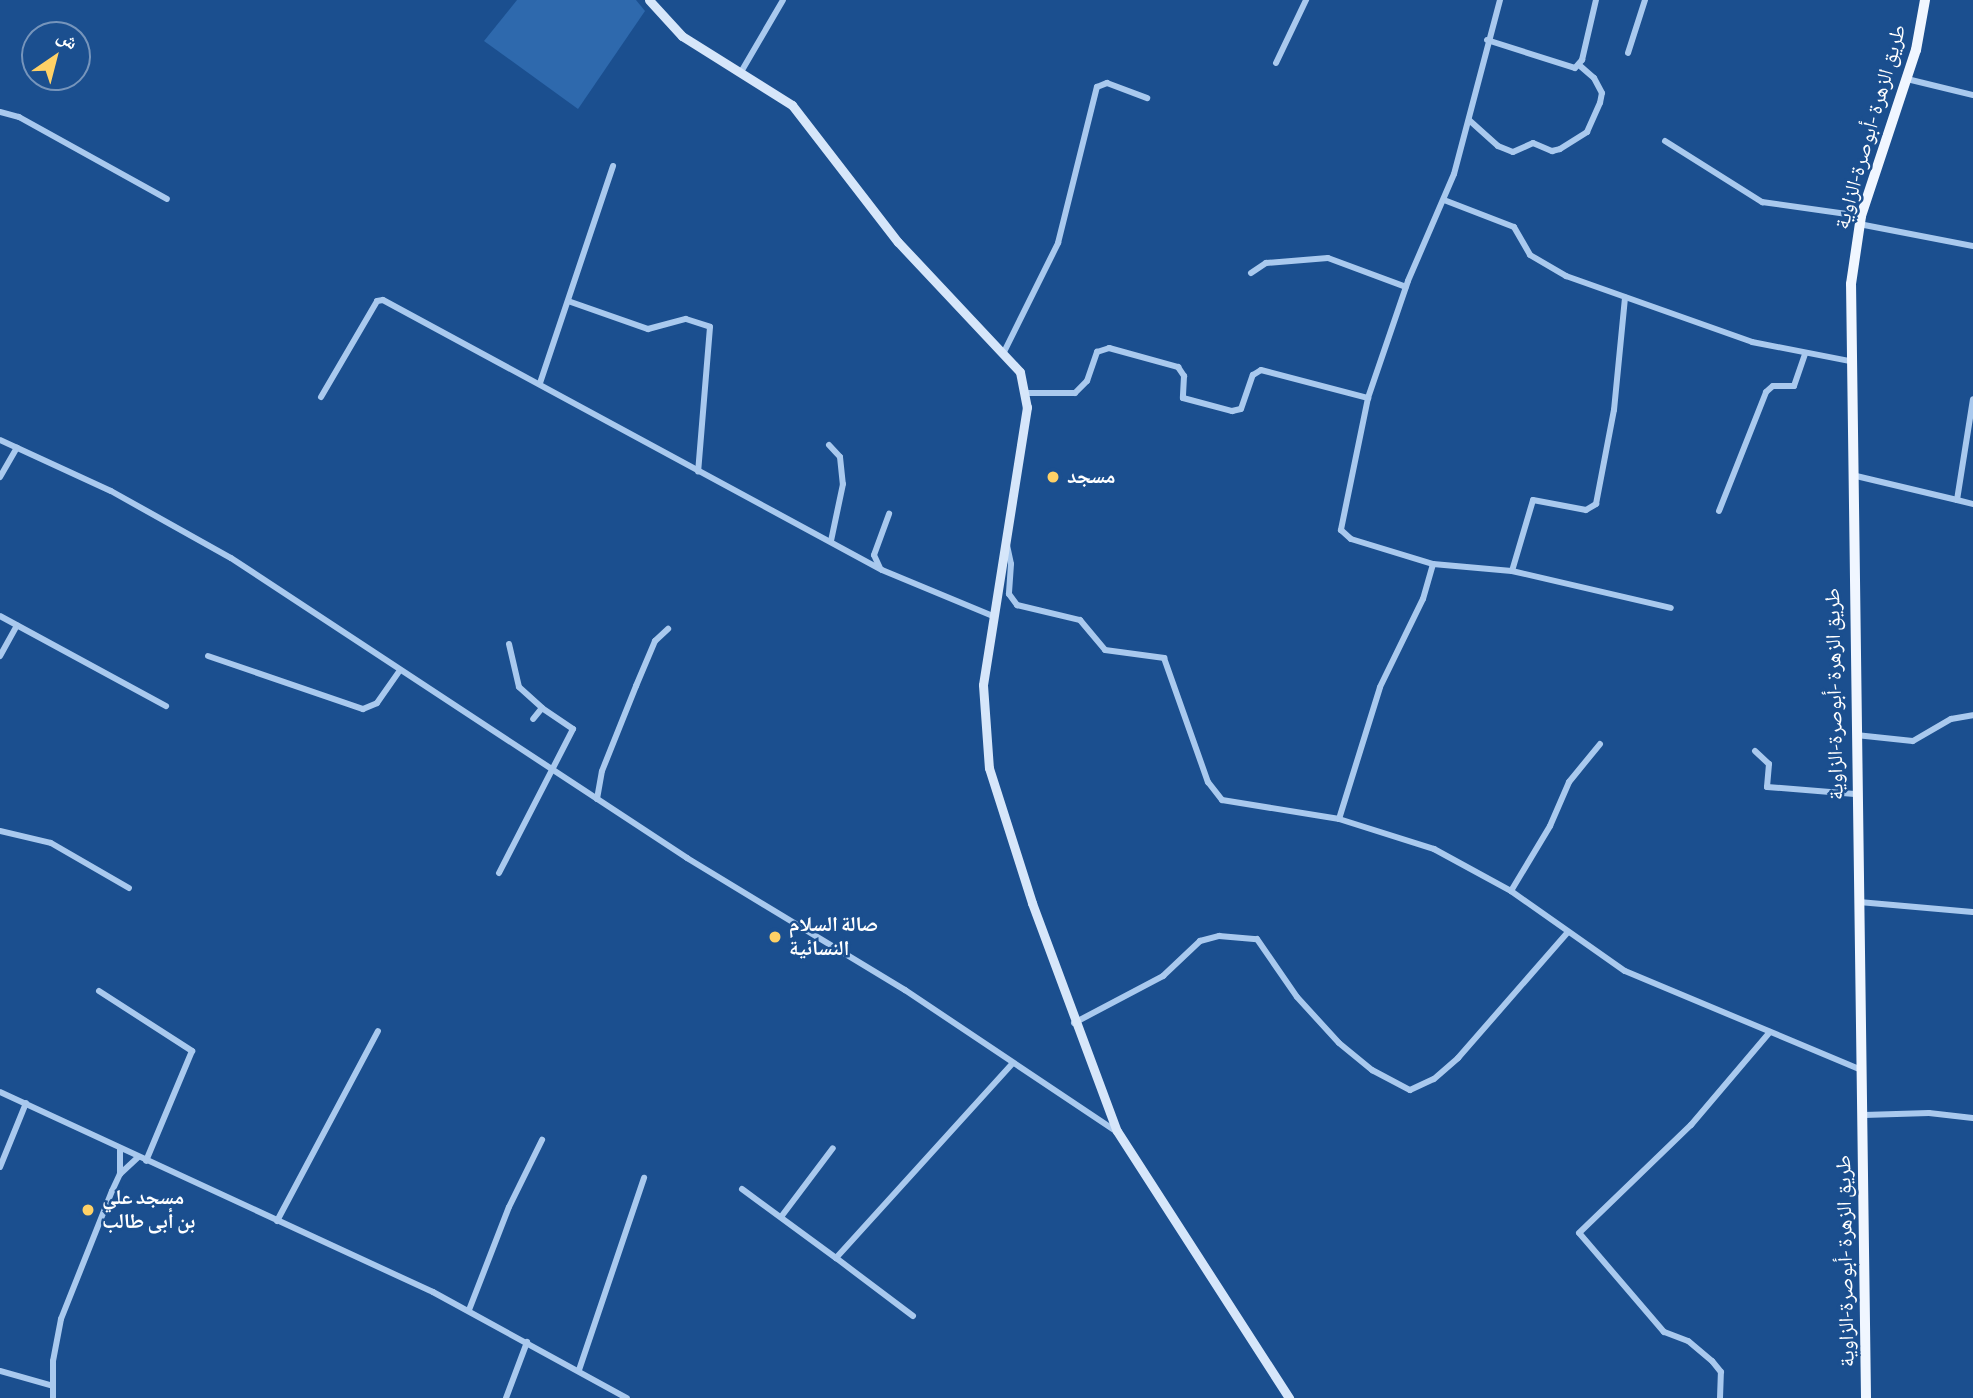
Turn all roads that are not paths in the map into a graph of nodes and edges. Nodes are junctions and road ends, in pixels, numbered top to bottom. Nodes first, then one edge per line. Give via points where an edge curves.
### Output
1 (649, 0) edge
2 (783, 0) edge
3 (1306, 0) edge
4 (1500, 0) edge
5 (1596, 0) edge
6 (1645, 0) edge
7 (1925, 0) edge
8 (1487, 40) junction
9 (1628, 53) dead end
10 (1276, 63) dead end
11 (1579, 65) junction
12 (741, 72) junction
13 (1907, 79) junction
14 (1973, 95) edge
15 (1147, 98) dead end
16 (0, 112) edge
17 (1469, 120) junction
18 (1665, 141) dead end
19 (613, 166) dead end
20 (167, 199) dead end
21 (1444, 200) junction
22 (1860, 220) junction
23 (1973, 246) edge
24 (1251, 273) dead end
25 (1406, 287) junction
26 (1625, 298) junction
27 (568, 301) junction
28 (1004, 352) junction
29 (1805, 354) junction
30 (1850, 361) junction
31 (540, 383) junction
32 (1027, 393) junction
33 (321, 397) dead end
34 (1368, 398) junction
35 (1973, 399) edge
36 (0, 440) edge
37 (829, 445) dead end
38 (17, 447) junction
39 (698, 472) junction
40 (1852, 475) junction
41 (0, 477) edge
42 (1956, 500) junction
43 (1973, 504) edge
44 (1719, 512) dead end
45 (889, 514) dead end
46 (1006, 540) junction
47 (831, 541) junction
48 (1433, 564) junction
49 (882, 569) junction
50 (1512, 571) junction
51 (1671, 608) dead end
52 (0, 616) edge
53 (993, 616) junction
54 (17, 625) junction
55 (668, 629) dead end
56 (509, 644) dead end
57 (0, 656) edge
58 (208, 656) dead end
59 (400, 671) junction
60 (166, 706) dead end
61 (542, 708) junction
62 (1973, 715) edge
63 (533, 719) dead end
64 (1855, 735) junction
65 (1600, 744) dead end
66 (1755, 751) dead end
67 (551, 769) junction
68 (1855, 794) junction
69 (597, 799) junction
70 (1339, 819) junction
71 (0, 831) edge
72 (499, 873) dead end
73 (129, 888) dead end
74 (1511, 891) junction
75 (1859, 902) junction
76 (1973, 912) edge
77 (1568, 932) junction
78 (99, 990) dead end
79 (1074, 1023) junction
80 (378, 1031) dead end
81 (1770, 1032) junction
82 (1013, 1063) junction
83 (1862, 1070) junction
84 (0, 1092) edge
85 (26, 1103) junction
86 (1864, 1115) junction
87 (1973, 1118) edge
88 (1117, 1131) junction
89 (542, 1140) dead end
90 (833, 1148) dead end
91 (120, 1149) junction
92 (138, 1157) junction
93 (146, 1161) junction
94 (0, 1167) edge
95 (120, 1174) junction
96 (644, 1178) dead end
97 (742, 1189) dead end
98 (781, 1217) junction
99 (277, 1221) junction
100 (836, 1258) junction
101 (469, 1310) junction
102 (914, 1316) dead end
103 (527, 1342) junction
104 (579, 1370) junction
105 (0, 1371) edge
106 (53, 1386) junction
107 (53, 1398) edge
108 (506, 1398) edge
109 (627, 1398) edge
110 (1289, 1398) edge
111 (1720, 1398) edge
112 (1866, 1398) edge

1 - 12 main road via 682,36
2 - 12 street
3 - 10 street
4 - 8 street
5 - 11 street
6 - 9 street
7 - 13 main road, طريق الزهرة -أبوصرة-الزاوية
8 - 11 street via 1567,66
8 - 17 street
11 - 17 street via 1594,78 1602,93 1600,103 1587,132 1560,149 1552,151 1533,143 1513,152 1498,146
12 - 28 main road via 792,105 898,242
13 - 14 street
13 - 22 main road, طريق الزهرة -أبوصرة-الزاوية
15 - 28 street via 1107,83 1097,87 1058,243
16 - 20 street via 19,117
17 - 21 street
18 - 22 street via 1762,202
19 - 27 street
21 - 25 street
21 - 26 street via 1514,228 1530,255 1554,270
22 - 23 street
22 - 30 main road, طريق الزهرة -أبوصرة-الزاوية via 1851,284
24 - 25 street via 1266,263 1328,258
25 - 34 street
26 - 29 street via 1752,342
26 - 50 street via 1614,410 1596,504 1586,510 1533,500
27 - 31 street
27 - 39 street via 648,329 686,319 710,327
28 - 32 main road via 1020,372
29 - 30 street
29 - 44 street via 1794,386 1773,386 1766,392
30 - 40 main road, طريق الزهرة -أبوصرة-الزاوية
31 - 33 street via 380,300
31 - 39 street
32 - 34 street via 1075,393 1087,381 1097,352 1109,348 1178,367 1184,376 1183,398 1232,411 1241,409 1252,375 1261,370
32 - 46 main road
34 - 48 street via 1341,530 1351,539
35 - 42 street
36 - 38 street
37 - 47 street via 839,457 843,484
38 - 41 street
38 - 59 street via 193,534
39 - 47 street
40 - 42 street
40 - 64 main road, طريق الزهرة -أبوصرة-الزاوية
42 - 43 street
45 - 49 street via 874,555
46 - 53 main road
46 - 70 street via 1011,564 1009,594 1017,605 1080,620 1111,653 1164,658 1214,794 1231,803
47 - 49 street
48 - 50 street
48 - 70 street via 1423,598 1380,687
49 - 53 street
50 - 51 street
52 - 54 street
53 - 79 main road via 982,699 985,750
54 - 57 street
54 - 60 street
55 - 69 street via 655,641 636,686 602,771
56 - 61 street via 519,687
58 - 59 street via 363,709 377,703
59 - 67 street
61 - 63 street
61 - 67 street via 573,729
62 - 64 street via 1951,719 1913,741
64 - 68 main road, طريق الزهرة -أبوصرة-الزاوية
65 - 74 street via 1569,782 1556,815
66 - 68 street via 1769,764 1765,786
67 - 69 street
67 - 72 street
68 - 75 main road, طريق الزهرة -أبوصرة-الزاوية
69 - 82 street via 860,961
70 - 74 street via 1434,849
71 - 73 street via 51,843
74 - 77 street
75 - 76 street
75 - 83 main road, طريق الزهرة -أبوصرة-الزاوية
77 - 79 street via 1458,1058 1434,1079 1410,1090 1397,1087 1339,1043 1297,997 1257,939 1219,936 1200,941 1163,976
77 - 81 street via 1625,971
78 - 93 street via 192,1051
79 - 88 main road
80 - 99 street
81 - 83 street
81 - 111 street via 1691,1125 1579,1233 1664,1332 1688,1341 1712,1361 1721,1372
82 - 88 street
82 - 100 street
83 - 86 main road, طريق الزهرة -أبوصرة-الزاوية
84 - 85 street
85 - 91 street
85 - 94 street
86 - 87 street via 1929,1113
86 - 112 main road, طريق الزهرة -أبوصرة-الزاوية
88 - 110 main road
89 - 101 street via 509,1207
90 - 98 street
91 - 92 street
91 - 95 street
92 - 93 street
92 - 95 street
93 - 99 street
95 - 106 street via 61,1319
96 - 104 street
97 - 98 street
98 - 100 street
99 - 101 street
100 - 102 street
101 - 103 street
103 - 104 street
103 - 108 street
104 - 109 street
105 - 106 street
106 - 107 street

